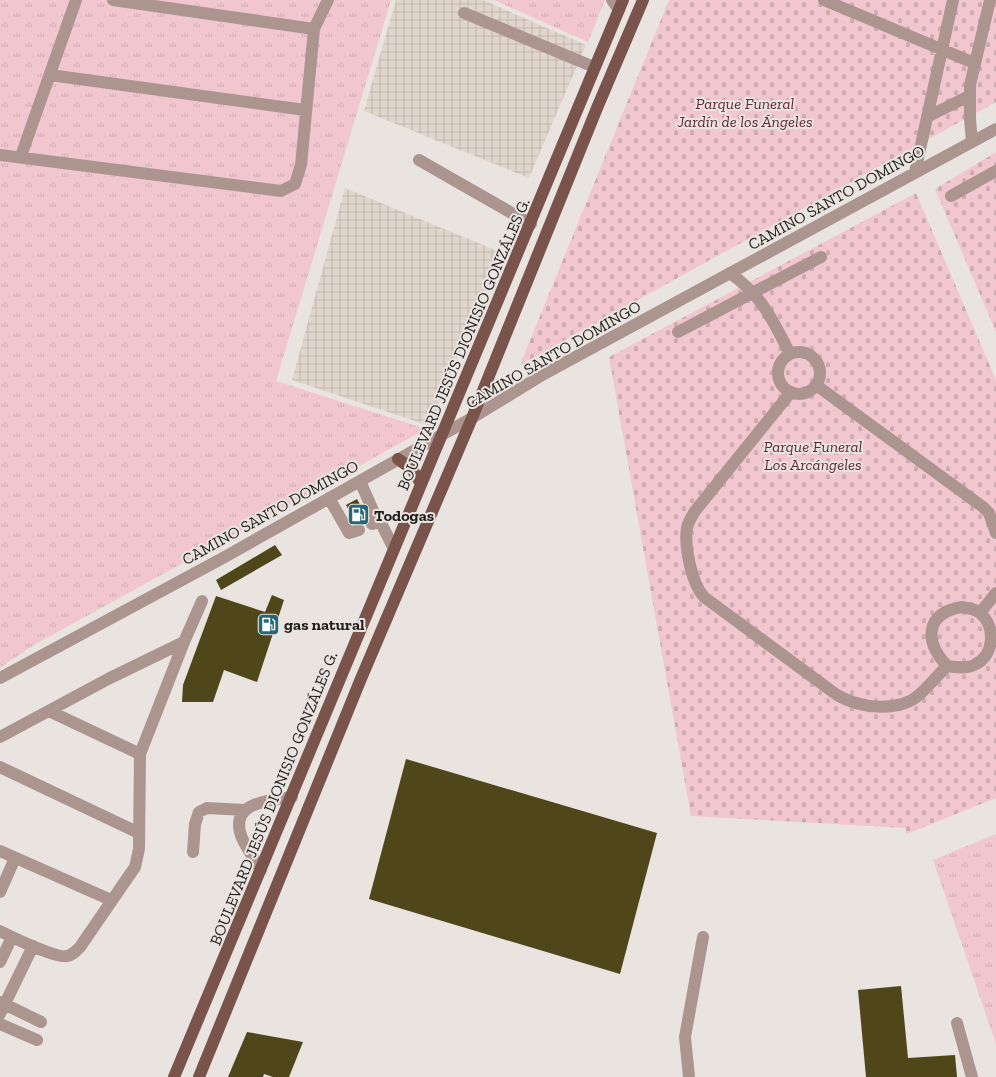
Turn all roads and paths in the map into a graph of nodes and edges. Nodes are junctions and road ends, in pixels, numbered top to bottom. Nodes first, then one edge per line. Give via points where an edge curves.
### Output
1 (76, 0) edge
2 (113, 0) edge
3 (328, 0) edge
4 (643, 0) edge
5 (824, 0) edge
6 (953, 0) edge
7 (990, 0) edge
8 (618, 3) edge
9 (464, 13) dead end
10 (314, 28) junction
11 (942, 49) junction
12 (974, 63) junction
13 (594, 67) junction
14 (50, 75) junction
15 (969, 96) junction
16 (305, 110) junction
17 (927, 117) junction
18 (996, 129) edge
19 (972, 142) junction
20 (0, 155) edge
21 (21, 156) junction
22 (419, 160) dead end
23 (996, 171) edge
24 (915, 172) junction
25 (951, 196) dead end
26 (531, 224) junction
27 (821, 257) dead end
28 (730, 273) junction
29 (755, 293) junction
30 (678, 332) dead end
31 (790, 354) junction
32 (816, 385) junction
33 (791, 392) junction
34 (472, 418) junction
35 (441, 434) junction
36 (398, 459) junction
37 (360, 481) junction
38 (421, 484) junction
39 (329, 498) junction
40 (359, 530) dead end
41 (996, 533) edge
42 (394, 549) junction
43 (996, 594) edge
44 (202, 601) dead end
45 (980, 613) junction
46 (184, 642) junction
47 (947, 666) junction
48 (0, 678) edge
49 (49, 712) junction
50 (0, 737) edge
51 (140, 754) junction
52 (0, 768) edge
53 (292, 797) junction
54 (244, 810) junction
55 (139, 833) junction
56 (0, 851) edge
57 (193, 852) dead end
58 (14, 858) junction
59 (261, 870) junction
60 (0, 892) edge
61 (111, 900) junction
62 (0, 931) edge
63 (12, 937) junction
64 (703, 937) dead end
65 (33, 946) junction
66 (0, 962) edge
67 (2, 1007) edge
68 (41, 1022) dead end
69 (957, 1023) dead end
70 (0, 1024) edge
71 (37, 1040) dead end
72 (174, 1077) edge
73 (199, 1077) edge
74 (689, 1077) edge
75 (972, 1077) edge

1 - 14 street
2 - 10 street
3 - 10 street
4 - 34 main road, BOULEVARD JESÚS DIONISIO GONZÁLES G.
5 - 11 street
6 - 11 street
7 - 12 street
8 - 13 main road, BOULEVARD JESÚS DIONISIO GONZÁLES G.
9 - 13 street
10 - 16 street
11 - 12 street
11 - 17 street
12 - 15 street
13 - 26 main road, BOULEVARD JESÚS DIONISIO GONZÁLES G.
14 - 16 street
14 - 21 street
15 - 17 street
15 - 19 street
16 - 21 street via 301,165 295,184 281,191
17 - 24 street
18 - 19 street, CAMINO SANTO DOMINGO
19 - 24 street, CAMINO SANTO DOMINGO
20 - 21 street
22 - 26 street
23 - 25 street
24 - 28 street, CAMINO SANTO DOMINGO
26 - 35 main road, BOULEVARD JESÚS DIONISIO GONZÁLES G.
27 - 29 street
28 - 29 street
28 - 34 street, CAMINO SANTO DOMINGO via 544,374
29 - 30 street
29 - 31 street via 771,315
31 - 32 street via 804,352 815,360 820,372
31 - 33 street via 780,363 778,377 785,389
32 - 33 street via 805,393
32 - 41 street via 983,507 989,513
33 - 47 street via 690,519 687,541 696,586 704,597 837,695 857,704 892,705 913,699
34 - 35 street, CAMINO SANTO DOMINGO
34 - 73 main road, BOULEVARD JESÚS DIONISIO GONZÁLES G. via 360,681
35 - 36 street, CAMINO SANTO DOMINGO
35 - 38 main road, BOULEVARD JESÚS DIONISIO GONZÁLES G.
36 - 37 street, CAMINO SANTO DOMINGO
36 - 38 main road via 412,469
37 - 39 street, CAMINO SANTO DOMINGO
37 - 42 street via 374,523 382,524
38 - 42 main road, BOULEVARD JESÚS DIONISIO GONZÁLES G.
39 - 40 street via 349,533
39 - 48 street, CAMINO SANTO DOMINGO
42 - 53 main road, BOULEVARD JESÚS DIONISIO GONZÁLES G.
43 - 45 street
44 - 46 street
45 - 47 street via 988,621 992,631 989,651 974,665 964,668
45 - 47 street via 962,607 953,608 937,619 931,637 933,647
46 - 49 street via 108,679
46 - 51 street
49 - 50 street
49 - 51 street
51 - 55 street
52 - 55 street
53 - 54 street via 262,802
53 - 59 main road, BOULEVARD JESÚS DIONISIO GONZÁLES G.
54 - 57 street via 207,808 199,812 195,824
54 - 59 street via 240,820 242,838
55 - 61 street via 135,867
56 - 58 street
58 - 60 street
58 - 61 street
59 - 72 main road, BOULEVARD JESÚS DIONISIO GONZÁLES G.
61 - 65 street via 80,947 72,954 61,956
62 - 63 street
63 - 65 street
63 - 66 street
64 - 74 street via 685,1037
65 - 67 street
67 - 68 street
69 - 75 street
70 - 71 street

